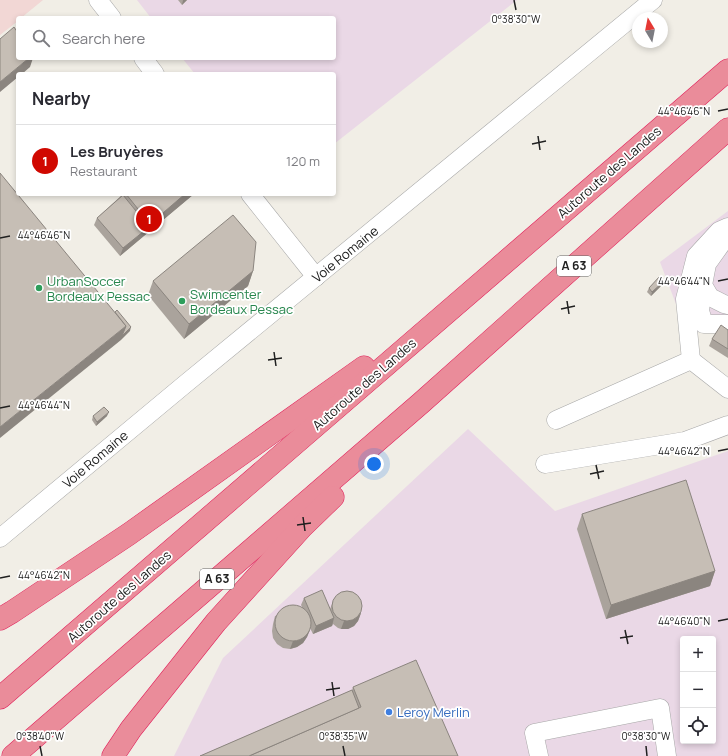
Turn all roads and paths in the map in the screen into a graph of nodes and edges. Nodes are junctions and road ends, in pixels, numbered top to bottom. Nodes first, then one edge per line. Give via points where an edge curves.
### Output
1 (98, 0) edge
2 (653, 0) edge
3 (110, 16) edge
4 (145, 60) edge
5 (728, 70) edge
6 (154, 72) edge
7 (728, 129) edge
8 (252, 196) edge
9 (728, 227) edge
10 (728, 240) edge
11 (316, 277) junction
12 (703, 285) junction
13 (477, 286) junction
14 (728, 305) edge
15 (728, 324) edge
16 (691, 360) junction
17 (728, 389) edge
18 (421, 403) junction
19 (556, 420) dead end
20 (728, 425) edge
21 (728, 435) edge
22 (684, 441) junction
23 (545, 464) dead end
24 (0, 538) edge
25 (0, 619) edge
26 (0, 698) edge
27 (13, 756) edge
28 (113, 756) edge
29 (539, 756) edge
30 (667, 756) edge

1 - 3 street
2 - 11 street, Voie Romaine
4 - 6 street
5 - 13 highway, Autoroute des Landes
7 - 18 highway, A 63
8 - 11 street
9 - 16 street via 719,231 696,256 685,299
10 - 12 street via 722,243 706,264
11 - 24 street, Voie Romaine
12 - 14 street via 710,297
12 - 15 street via 700,311 704,324
13 - 25 highway via 130,534
13 - 26 highway, Autoroute des Landes
16 - 17 street
16 - 19 street
18 - 27 highway, A 63
18 - 28 highway via 400,434 302,527 216,622 131,729
20 - 22 street
21 - 22 street via 702,442
22 - 23 street
29 - 30 street via 534,733 660,708

